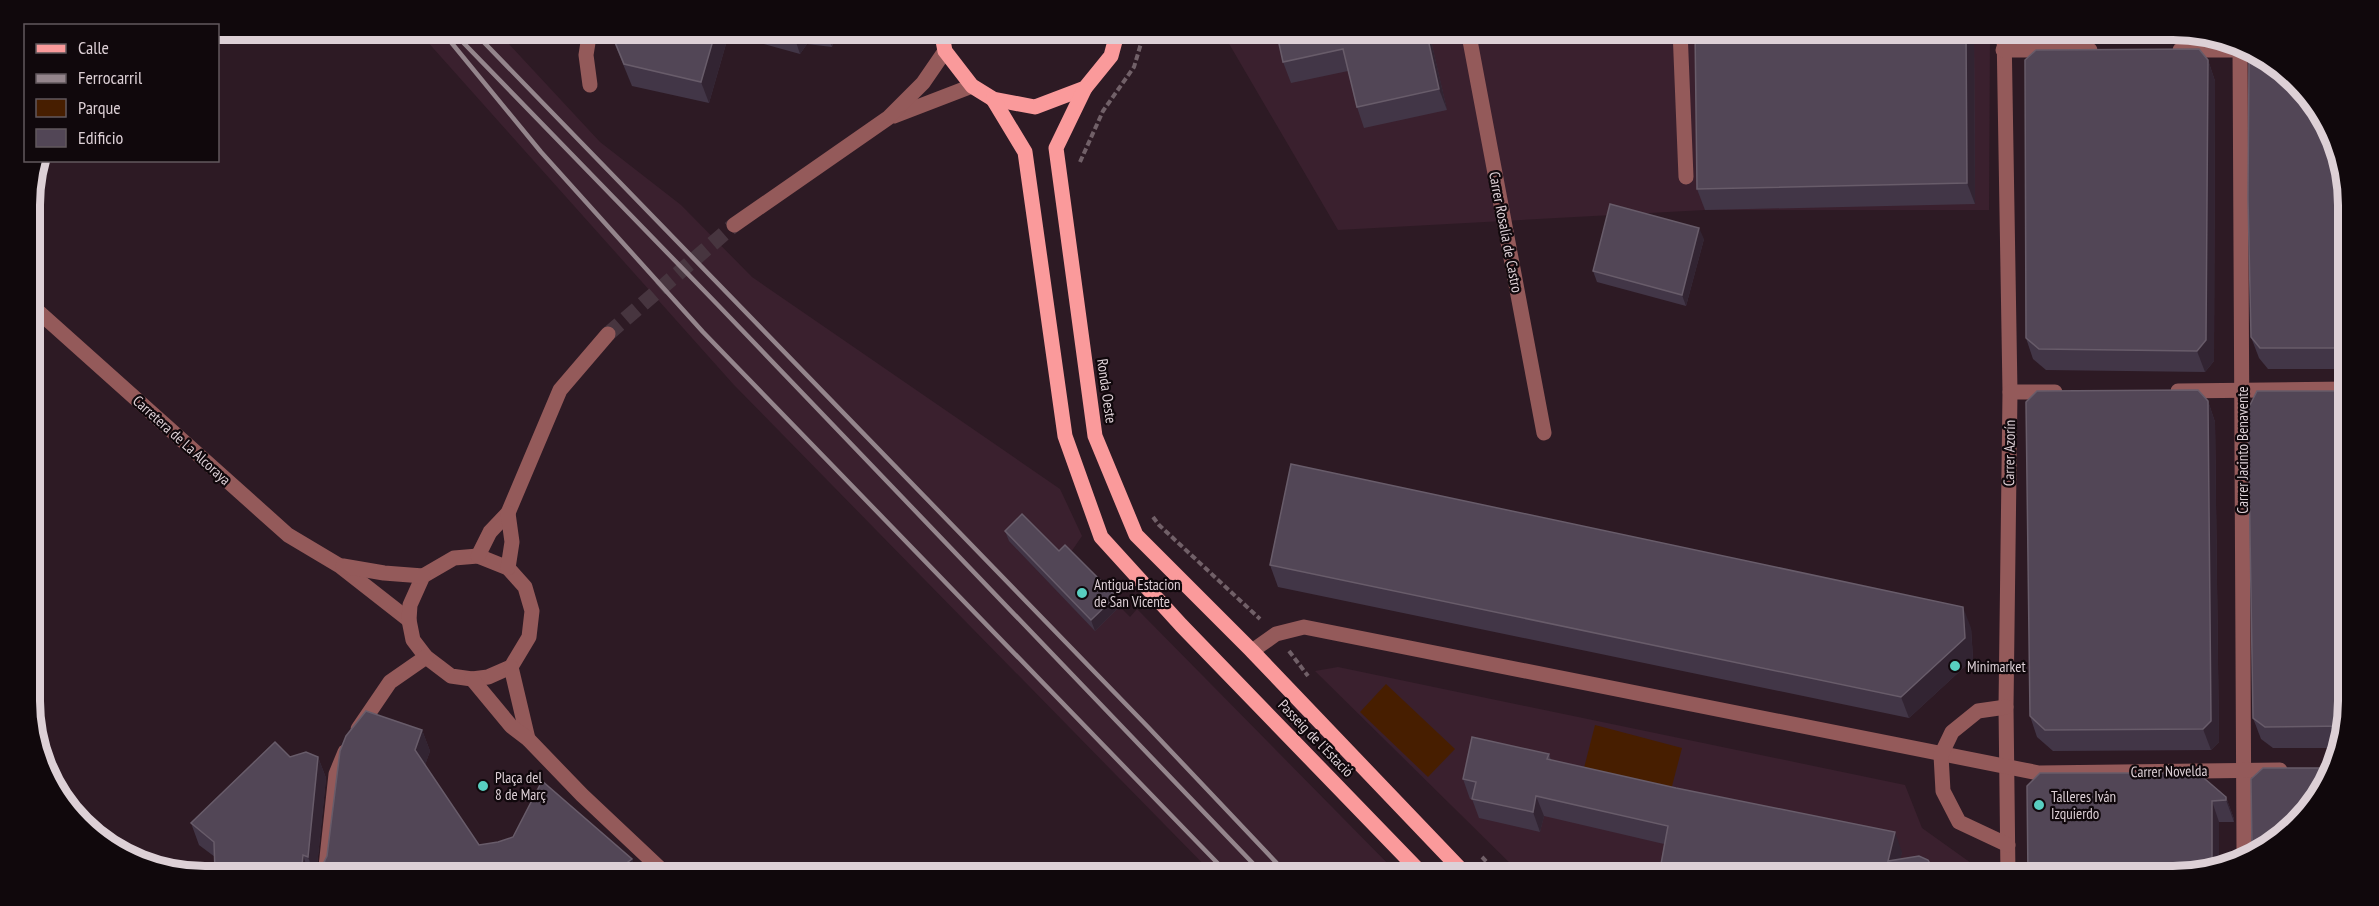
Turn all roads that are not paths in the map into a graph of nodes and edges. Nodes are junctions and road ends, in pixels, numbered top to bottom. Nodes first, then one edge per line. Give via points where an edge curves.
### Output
1 (588, 40) edge
2 (943, 40) edge
3 (1115, 40) edge
4 (1470, 40) edge
5 (1680, 40) edge
6 (2004, 40) edge
7 (2227, 49) edge
8 (2003, 50) junction
9 (2102, 50) edge
10 (2159, 50) edge
11 (945, 51) junction
12 (2242, 56) edge
13 (590, 85) dead end
14 (972, 86) junction
15 (1085, 88) junction
16 (993, 99) junction
17 (888, 118) junction
18 (1686, 177) dead end
19 (734, 225) tunnel mouth
20 (41, 314) edge
21 (608, 334) tunnel mouth
22 (2338, 389) edge
23 (2242, 390) junction
24 (2160, 391) edge
25 (2010, 392) junction
26 (2068, 392) edge
27 (1544, 434) dead end
28 (508, 513) junction
29 (478, 556) junction
30 (340, 566) junction
31 (508, 568) junction
32 (423, 576) junction
33 (409, 620) junction
34 (1252, 651) junction
35 (426, 657) junction
36 (511, 667) junction
37 (472, 679) junction
38 (2006, 707) junction
39 (528, 739) junction
40 (1941, 755) junction
41 (2007, 767) junction
42 (2245, 770) junction
43 (2299, 770) edge
44 (2008, 846) junction
45 (2244, 849) edge
46 (1414, 865) edge
47 (1457, 865) edge
48 (2008, 865) edge
49 (326, 866) edge
50 (657, 866) edge

1 - 13 street
2 - 11 main road
3 - 15 main road, Ronda Oeste via 1111,56
4 - 27 street, Carrer Rosalía de Castro
5 - 18 street
6 - 8 street, Carrer Azorín
7 - 10 street
8 - 9 street
8 - 25 street, Carrer Azorín
11 - 14 main road
11 - 17 street via 923,83
12 - 23 street, Carrer Jacinto Benavente
14 - 16 main road
14 - 17 street
15 - 16 main road via 1035,106
15 - 34 main road, Ronda Oeste via 1056,147 1095,436 1136,535
16 - 46 main road, Passeig de l'Estació via 1025,152 1065,436 1101,537
17 - 19 street
20 - 30 street, Carretera de La Alcoraya via 288,535
21 - 28 street via 560,390
22 - 23 street
23 - 24 street
23 - 42 street, Carrer Jacinto Benavente
25 - 26 street
25 - 38 street, Carrer Azorín
28 - 29 street via 490,532
28 - 31 street via 512,542
29 - 31 street
29 - 32 street via 454,558
30 - 32 street, Carretera de La Alcoraya
30 - 33 street, Carretera de La Alcoraya
31 - 36 street via 525,587 532,611 529,637
32 - 33 street via 410,605
33 - 35 street via 413,640
34 - 40 street, Carrer Novelda via 1276,634 1304,627
34 - 47 main road, Passeig de l'Estació
35 - 37 street via 451,676
35 - 49 street via 390,682 349,743 336,774
36 - 37 street
36 - 39 street
37 - 39 street via 511,726
38 - 40 street via 1978,711 1953,732
38 - 41 street, Carrer Azorín
39 - 50 street
40 - 41 street, Carrer Novelda
40 - 44 street via 1943,791 1959,822
41 - 42 street, Carrer Novelda via 2039,773
41 - 44 street, Carrer Azorín
42 - 43 street, Carrer Novelda
42 - 45 street, Carrer Jacinto Benavente
44 - 48 street, Carrer Azorín

